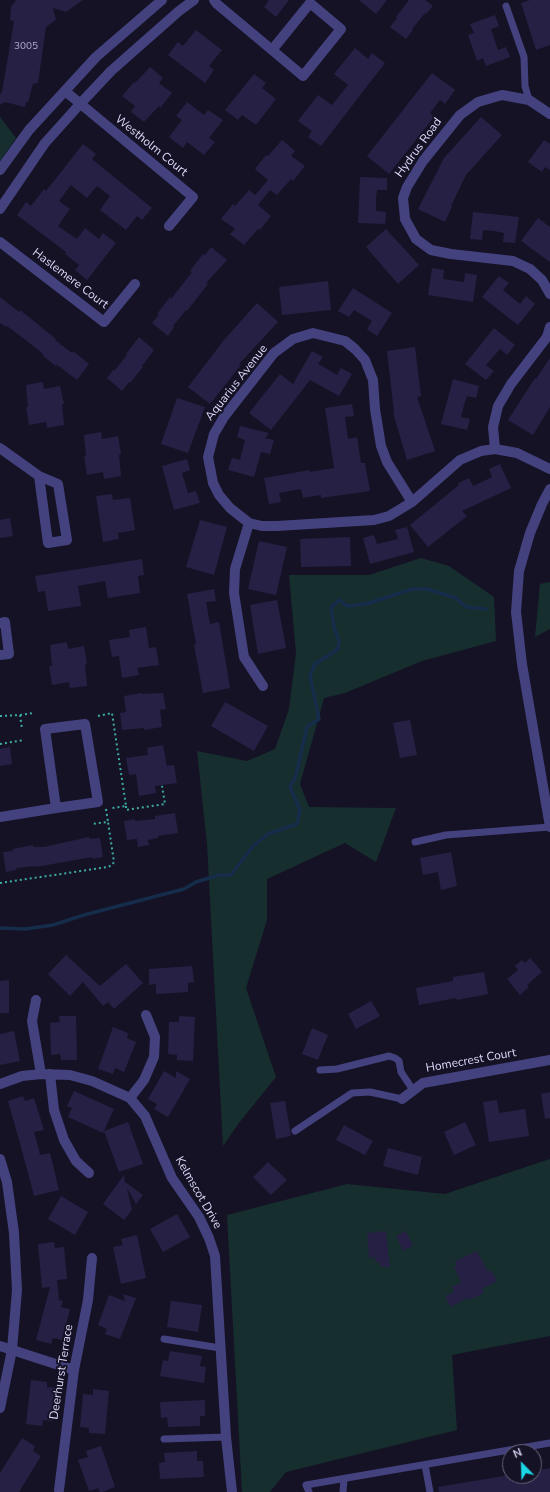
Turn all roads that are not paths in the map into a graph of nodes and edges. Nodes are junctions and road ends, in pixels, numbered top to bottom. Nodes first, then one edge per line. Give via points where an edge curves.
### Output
1 (162, 0) edge
2 (194, 0) edge
3 (214, 0) edge
4 (506, 6) dead end
5 (272, 50) junction
6 (65, 91) junction
7 (529, 100) junction
8 (80, 104) junction
9 (550, 114) edge
10 (0, 170) edge
11 (0, 209) edge
12 (169, 226) dead end
13 (0, 242) edge
14 (135, 284) dead end
15 (550, 294) edge
16 (550, 327) edge
17 (0, 448) edge
18 (495, 449) junction
19 (550, 469) edge
20 (39, 476) junction
21 (550, 488) edge
22 (412, 502) junction
23 (249, 523) junction
24 (0, 623) edge
25 (0, 655) edge
26 (263, 686) dead end
27 (56, 808) junction
28 (0, 816) edge
29 (550, 825) edge
30 (415, 842) dead end
31 (36, 1000) dead end
32 (146, 1015) dead end
33 (550, 1060) edge
34 (320, 1070) dead end
35 (45, 1074) junction
36 (0, 1084) edge
37 (413, 1090) junction
38 (130, 1098) junction
39 (402, 1099) joint
40 (295, 1131) dead end
41 (0, 1159) edge
42 (89, 1173) dead end
43 (92, 1258) dead end
44 (164, 1339) dead end
45 (0, 1346) edge
46 (220, 1348) junction
47 (12, 1350) junction
48 (74, 1370) junction
49 (0, 1408) edge
50 (226, 1437) junction
51 (164, 1439) dead end
52 (550, 1443) edge
53 (425, 1465) junction
54 (344, 1479) junction
55 (59, 1490) dead end
56 (232, 1492) edge
57 (309, 1492) edge
58 (343, 1492) edge
59 (430, 1492) edge

1 - 6 street via 96,57
2 - 8 street via 112,71
3 - 5 street
4 - 7 lane via 524,57 525,86
5 - 5 street via 310,3 341,29 303,76
6 - 8 street, Westholm Court
6 - 10 street via 29,130
7 - 9 street, Hydrus Road
7 - 15 street, Hydrus Road via 502,95 478,102 460,115 423,161 407,187 403,198 405,219 416,239 431,250 513,262 530,269 542,280
8 - 11 street via 45,143
8 - 12 street, Westholm Court via 193,197
13 - 14 street, Haslemere Court via 104,322
16 - 18 street via 547,337 510,384 498,406 493,427
17 - 20 street
18 - 19 street, Aquarius Avenue via 517,452
18 - 22 street, Aquarius Avenue via 481,451 460,460
20 - 20 street via 58,484 67,540 48,543
21 - 29 street via 530,533 519,571 516,612 522,664
22 - 23 street, Aquarius Avenue via 389,516 374,520 278,526
22 - 23 street, Aquarius Avenue via 387,462 381,446 373,380 365,360 345,341 313,333 293,339 274,353 224,417 214,434 208,457 213,483 230,508
23 - 26 street via 235,568 234,593 244,657
24 - 25 street via 5,622 10,654
27 - 27 street via 44,729 85,724 98,802
27 - 28 street
29 - 30 lane via 446,835
31 - 35 street via 32,1021
32 - 38 street via 155,1038 154,1057 144,1080
33 - 37 street, Homecrest Court via 423,1083
34 - 37 lane via 337,1069 389,1056 398,1061 401,1072
35 - 36 street, Kelmscot Drive via 22,1076
35 - 38 street, Kelmscot Drive via 70,1075 92,1081
35 - 42 street via 64,1140 76,1161
37 - 39 street, Homecrest Court
38 - 46 street, Kelmscot Drive via 144,1116 172,1178 199,1217 209,1238 215,1256
39 - 40 lane via 370,1092 352,1093
41 - 47 street via 7,1182 16,1261 17,1290
43 - 48 street, Deerhurst Terrace via 88,1300
44 - 46 lane
45 - 47 street
46 - 50 street, Kelmscot Drive
47 - 48 street
47 - 49 street
48 - 55 street, Deerhurst Terrace
50 - 51 lane
50 - 56 street, Kelmscot Drive
52 - 53 lane
53 - 54 lane
53 - 59 lane
54 - 57 lane via 306,1486
54 - 58 lane

